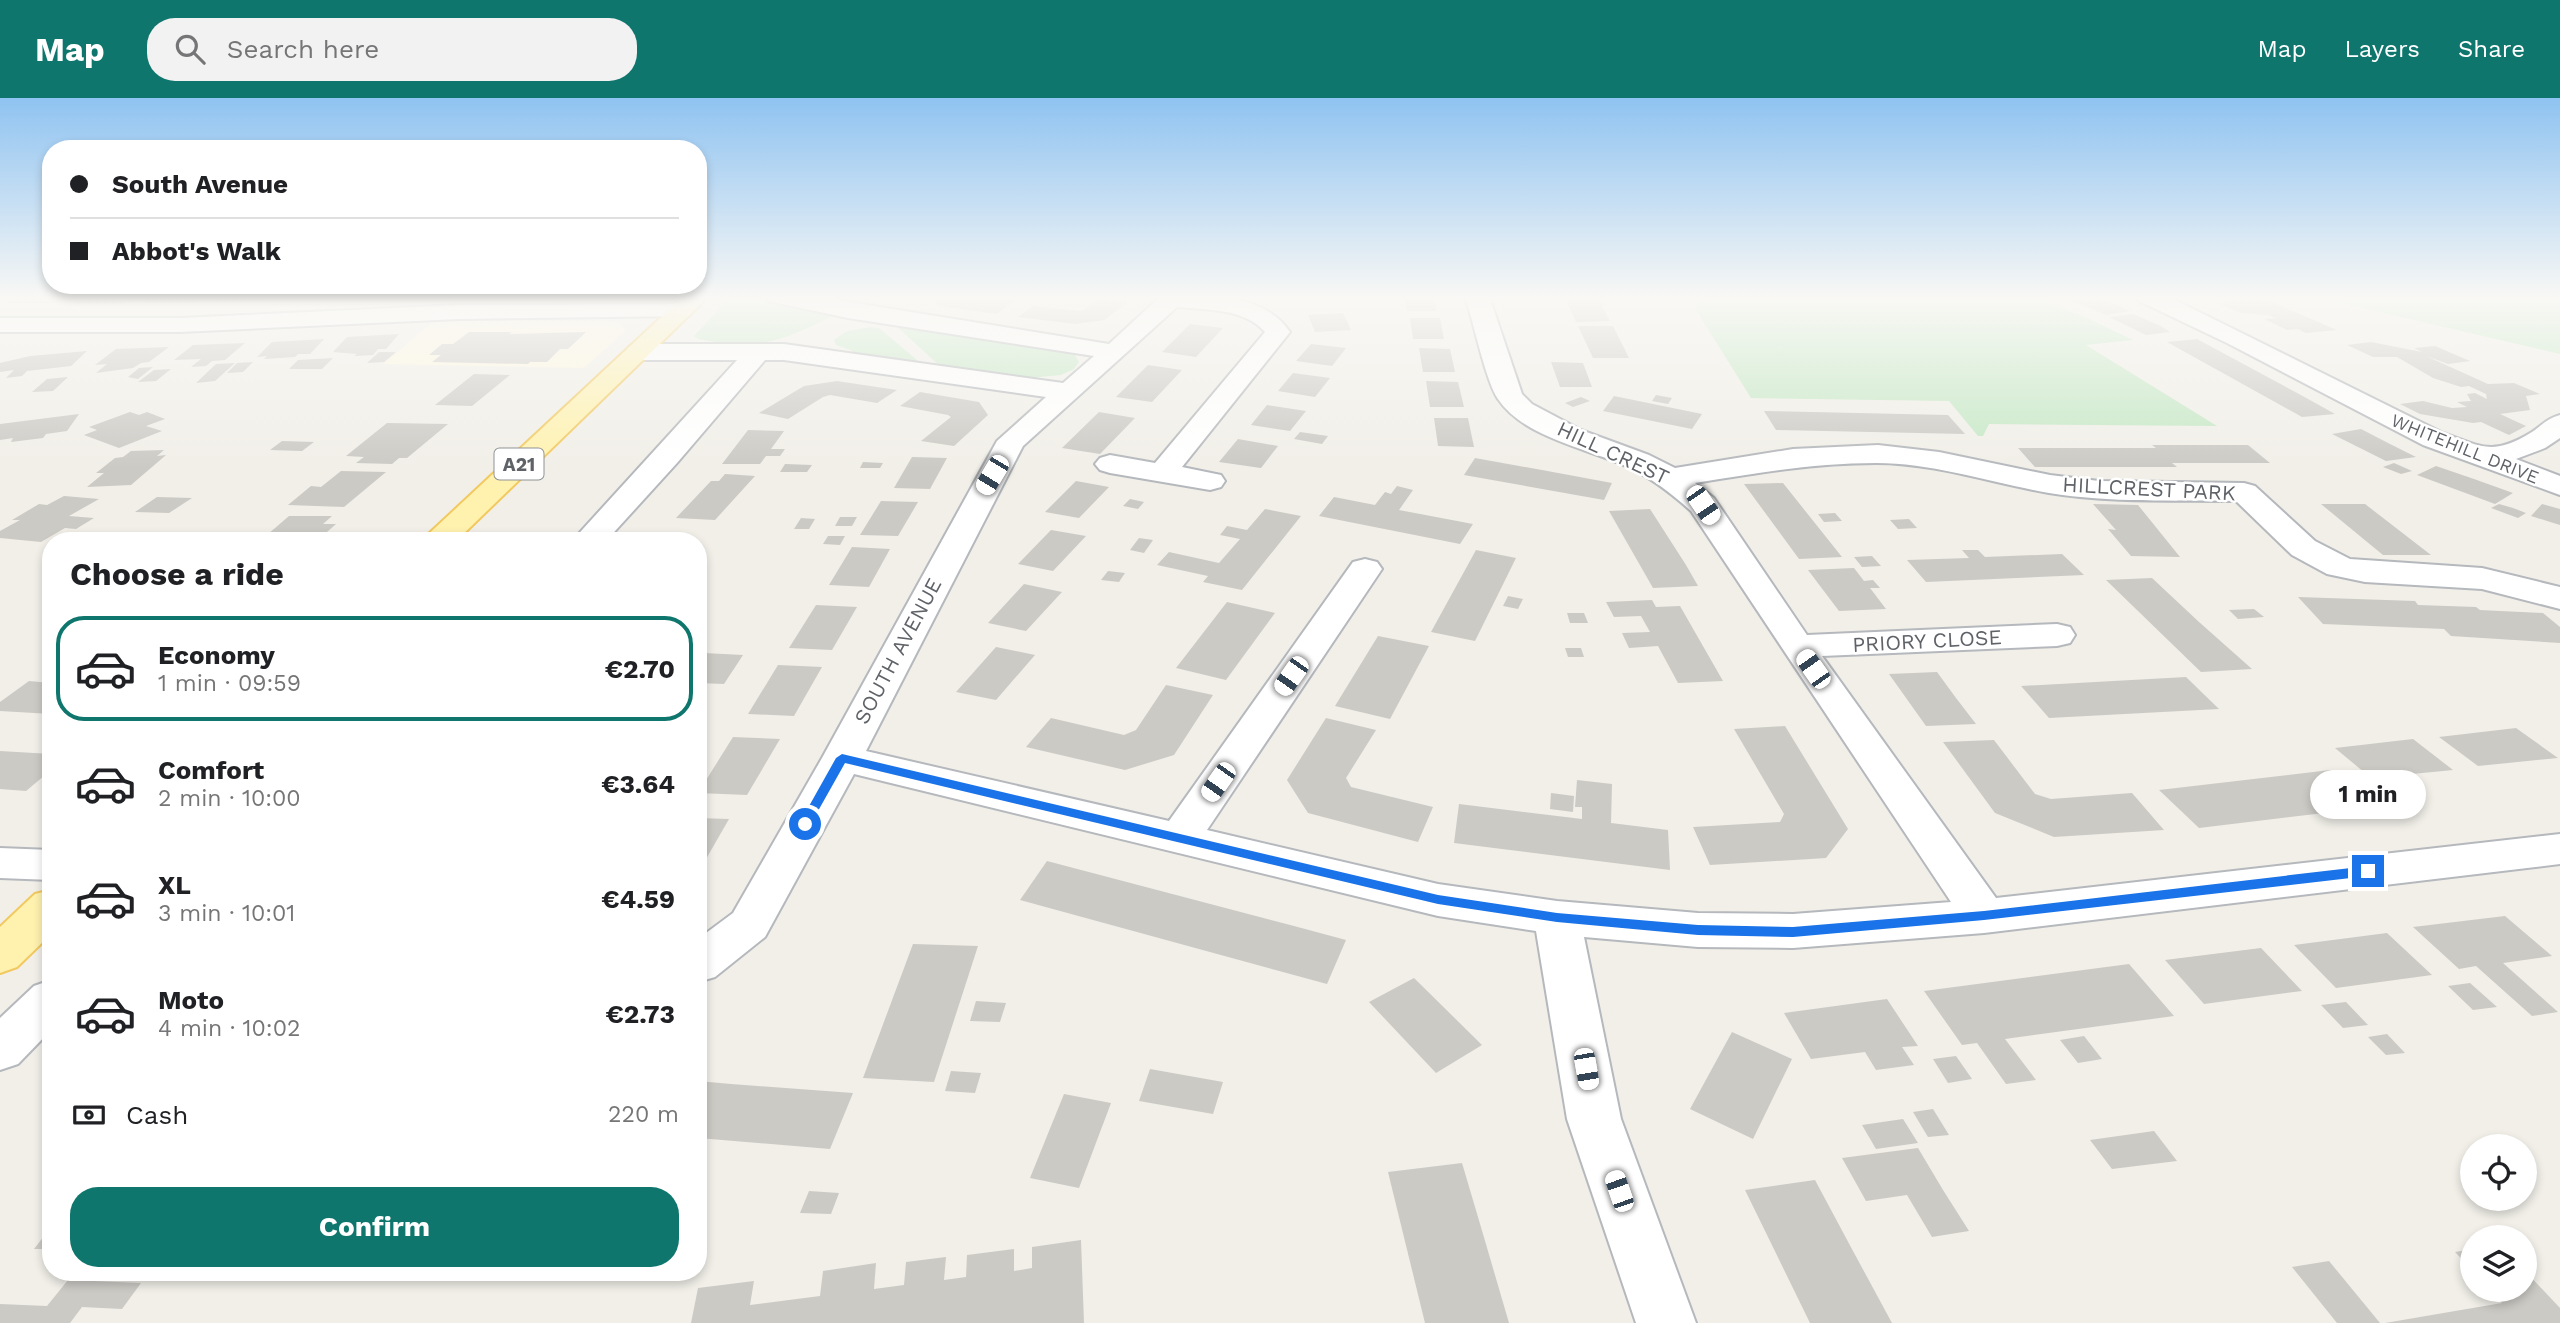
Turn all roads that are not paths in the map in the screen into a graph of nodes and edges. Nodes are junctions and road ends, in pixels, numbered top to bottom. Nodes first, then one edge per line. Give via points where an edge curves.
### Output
1 (637, 353) edge
2 (770, 353) edge
3 (779, 353) edge
4 (1114, 353) edge
5 (1261, 353) edge
6 (1495, 353) edge
7 (2265, 353) edge
8 (1069, 393) junction
9 (2560, 423) edge
10 (2485, 459) junction
11 (1110, 464) dead end
12 (1162, 473) junction
13 (1671, 478) junction
14 (1210, 481) dead end
15 (2560, 486) edge
16 (447, 532) edge
17 (596, 532) edge
18 (1365, 569) dead end
19 (2560, 599) edge
20 (2057, 635) dead end
21 (1797, 646) junction
22 (842, 758) junction
23 (1180, 837) junction
24 (2560, 849) edge
25 (0, 863) edge
26 (42, 865) edge
27 (42, 915) edge
28 (1984, 916) junction
29 (1557, 918) junction
30 (0, 955) edge
31 (707, 957) edge
32 (42, 1008) edge
33 (0, 1050) edge
34 (1666, 1323) edge

1 - 16 main road, A21
2 - 17 street
3 - 8 street
4 - 8 street, SOUTH AVENUE
5 - 12 street
6 - 13 street, HILL CREST via 1509,396 1522,410
7 - 10 street, WHITEHILL DRIVE via 2396,421
8 - 22 street, SOUTH AVENUE via 1011,442
9 - 10 street via 2547,437
10 - 15 street, WHITEHILL DRIVE
11 - 12 street
12 - 14 street
13 - 19 street, HILLCREST PARK via 1793,458 1878,454 2099,491 2244,492 2307,550 2328,563 2361,571 2485,578
13 - 21 street, HILL CREST via 1703,505
18 - 23 street
20 - 21 street, PRIORY CLOSE
21 - 28 street, HILL CREST
22 - 23 street
22 - 31 street, SOUTH AVENUE via 749,925
23 - 29 street via 1438,900
24 - 28 street
25 - 26 street
27 - 30 main road
28 - 29 street via 1793,932 1698,930
29 - 34 street via 1594,1119
32 - 33 street

